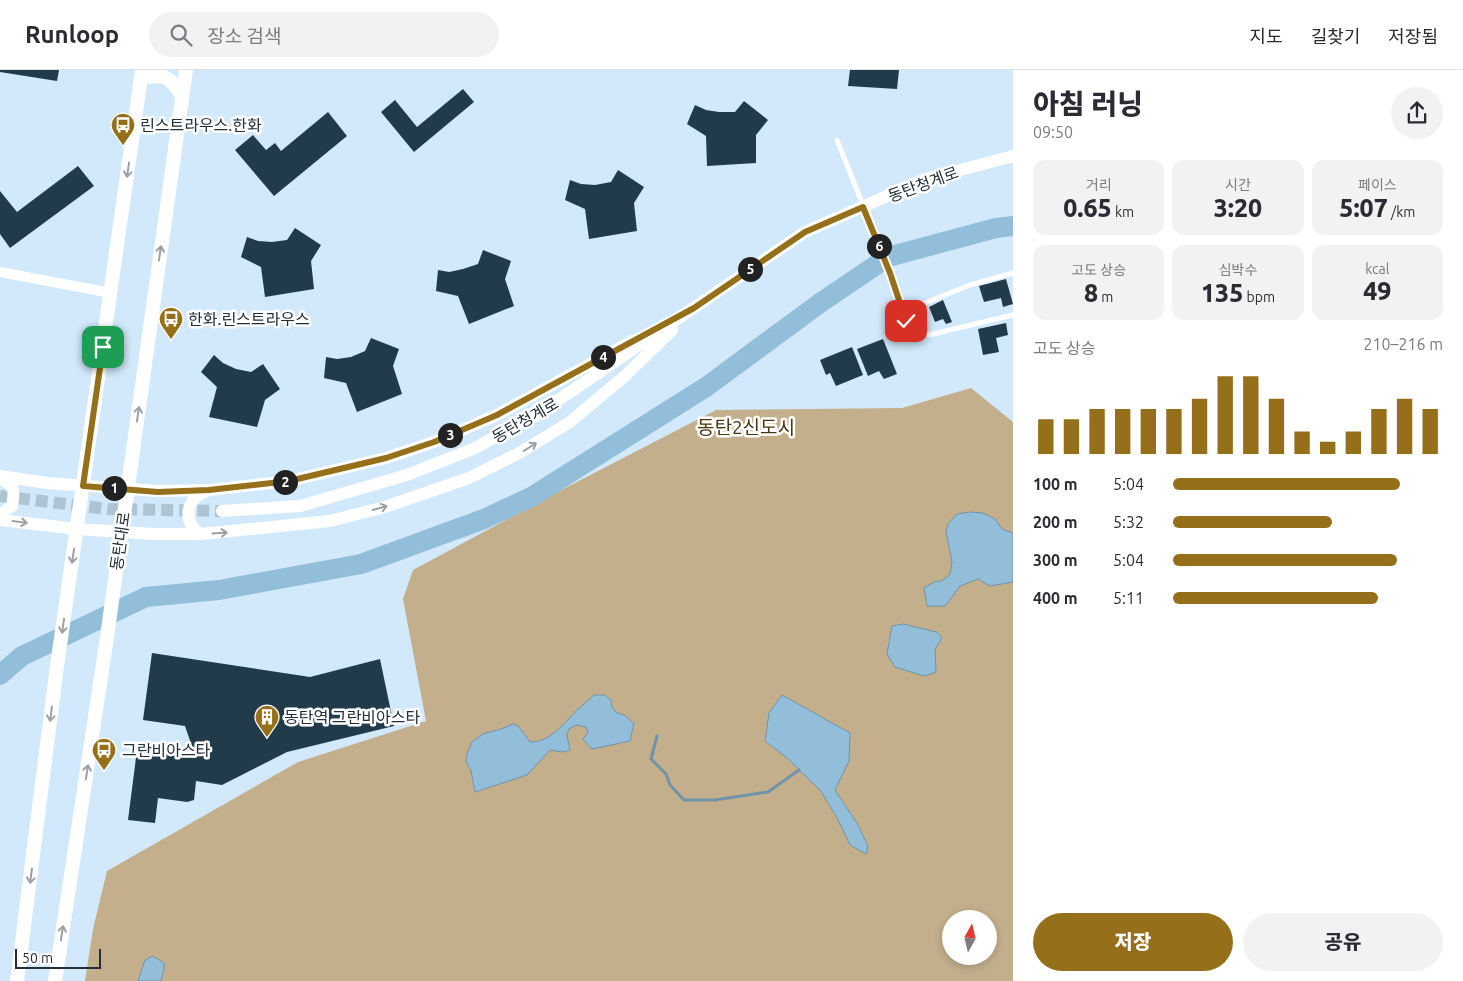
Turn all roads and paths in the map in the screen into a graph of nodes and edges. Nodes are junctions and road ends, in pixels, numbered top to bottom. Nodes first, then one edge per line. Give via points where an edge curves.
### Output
1 (186, 70) edge
2 (142, 74) edge
3 (182, 96) junction
4 (837, 140) dead end
5 (1013, 156) edge
6 (863, 207) junction
7 (0, 272) edge
8 (1013, 273) edge
9 (110, 293) junction
10 (694, 308) junction
11 (1013, 315) edge
12 (906, 321) junction
13 (0, 477) edge
14 (83, 486) junction
15 (128, 489) junction
16 (209, 490) junction
17 (222, 511) tunnel mouth
18 (0, 515) edge
19 (0, 520) edge
20 (77, 529) junction
21 (122, 532) junction
22 (201, 534) junction
23 (17, 981) edge
24 (55, 981) edge

1 - 3 main road, 동탄대로
2 - 3 main road via 161,75 172,82
2 -> 9 main road
15 -> 3 main road, 동탄대로
4 - 6 lane
5 - 6 street, 동탄청계로 via 926,180
6 - 10 street, 동탄청계로 via 805,232
6 - 12 lane
7 - 9 street
8 - 12 lane via 970,285 920,305
9 - 14 main road
10 - 16 street via 497,415 434,442 386,458 289,481
10 - 17 street, 동탄청계로 via 535,416 474,449 407,475 300,506
22 -> 10 street via 330,521 385,507 469,478 570,422 625,376
11 - 12 lane via 929,335
13 - 14 street
13 - 18 street via 10,483 14,493 12,506
14 - 15 street
14 - 20 main road
15 - 16 street via 158,492
15 - 21 main road, 동탄대로
16 - 22 street via 199,493 189,507 192,528
19 -> 20 street
20 - 21 street
20 -> 23 main road
21 - 22 street
24 -> 21 main road, 동탄대로

